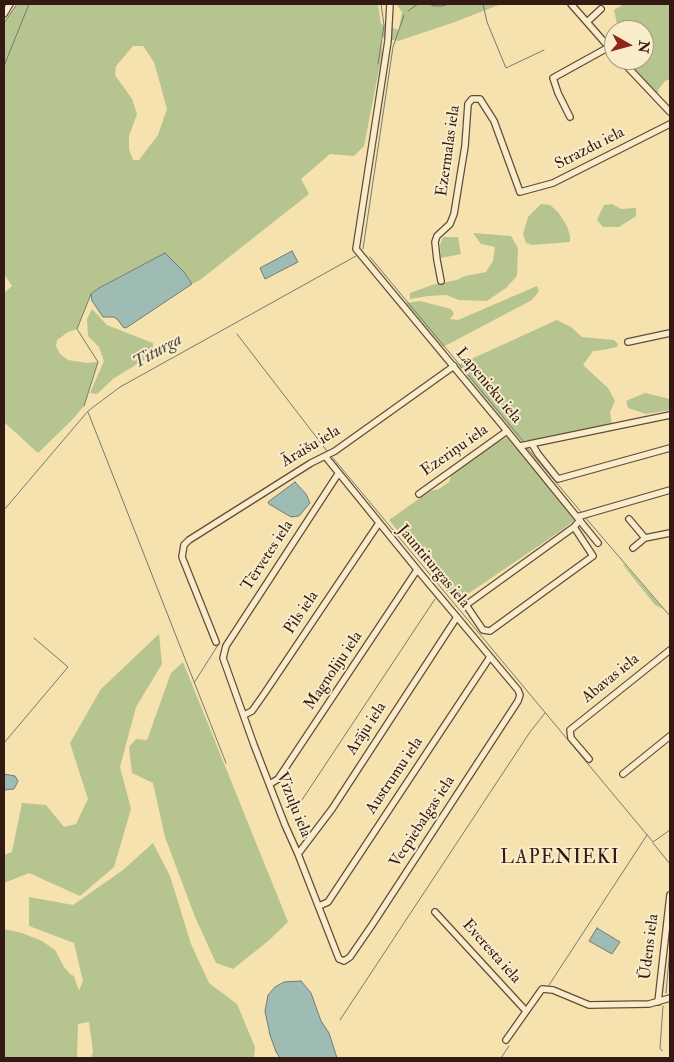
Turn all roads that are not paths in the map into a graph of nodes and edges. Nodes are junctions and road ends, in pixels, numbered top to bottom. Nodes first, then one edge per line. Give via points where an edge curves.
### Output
1 (10, 4) edge
2 (390, 4) edge
3 (571, 4) edge
4 (601, 9) dead end
5 (4, 14) edge
6 (587, 22) junction
7 (604, 42) edge
8 (604, 51) edge
9 (631, 70) edge
10 (669, 110) edge
11 (570, 117) dead end
12 (670, 124) edge
13 (520, 192) joint
14 (441, 281) dead end
15 (670, 333) edge
16 (628, 342) dead end
17 (454, 366) junction
18 (670, 415) edge
19 (508, 431) junction
20 (532, 444) junction
21 (520, 446) junction
22 (670, 448) edge
23 (326, 456) junction
24 (338, 474) junction
25 (670, 490) edge
26 (419, 494) dead end
27 (578, 518) junction
28 (629, 519) dead end
29 (379, 523) junction
30 (574, 527) junction
31 (670, 533) edge
32 (645, 538) junction
33 (598, 543) dead end
34 (633, 548) dead end
35 (417, 570) junction
36 (457, 617) junction
37 (216, 642) dead end
38 (670, 650) edge
39 (224, 654) joint
40 (490, 657) junction
41 (520, 695) joint
42 (244, 715) junction
43 (670, 736) edge
44 (588, 759) dead end
45 (623, 774) dead end
46 (270, 784) junction
47 (298, 854) junction
48 (670, 895) edge
49 (319, 906) junction
50 (435, 912) dead end
51 (344, 961) joint
52 (670, 998) edge
53 (658, 1002) junction
54 (526, 1011) junction
55 (506, 1040) dead end

1 - 5 street
2 - 17 street, Lapenieku iela via 388,41 356,249
3 - 6 street
4 - 6 street
6 - 7 street
8 - 11 street via 553,78
9 - 10 street
12 - 13 street, Strazdu iela via 553,183
13 - 14 street, Ezermalas iela via 494,121 480,99 472,99 468,104 454,214 435,242
15 - 16 street
17 - 19 street, Lapenieku iela
17 - 23 street, Āraišu iela
18 - 20 street
19 - 21 street, Lapenieku iela
19 - 26 street, Ezeriņu iela
20 - 21 street
20 - 22 street via 558,479
21 - 27 street, Lapenieku iela
23 - 24 street, Jauntiturgas iela
23 - 37 street, Āraišu iela via 189,540 182,550
24 - 29 street, Jauntiturgas iela
24 - 39 street, Tērvetes iela via 226,646
25 - 27 street
27 - 30 street
27 - 33 street, Lapenieku iela
28 - 32 street
29 - 35 street, Jauntiturgas iela
29 - 42 street, Pils iela via 264,694 252,711
30 - 30 street via 466,605 483,630 490,631 593,556
31 - 32 street
32 - 34 street
35 - 36 street, Jauntiturgas iela
35 - 46 street, Magnoliju iela via 278,779
36 - 40 street, Jauntiturgas iela
36 - 47 street, Arāju iela via 332,809
38 - 44 street, Abavas iela via 570,730 571,738
39 - 42 street, Vizuļu iela
40 - 41 street, Jauntiturgas iela
40 - 49 street, Austrumu iela via 328,902
41 - 51 street, Vecpiebalgas iela via 372,926
42 - 46 street, Vizuļu iela
43 - 45 street
46 - 47 street, Vizuļu iela
47 - 49 street, Vizuļu iela
48 - 53 street, Ūdens iela
49 - 51 street, Vizuļu iela via 339,959
50 - 54 street, Everesta iela
52 - 53 street
53 - 54 street via 589,1005 542,989
54 - 55 street

